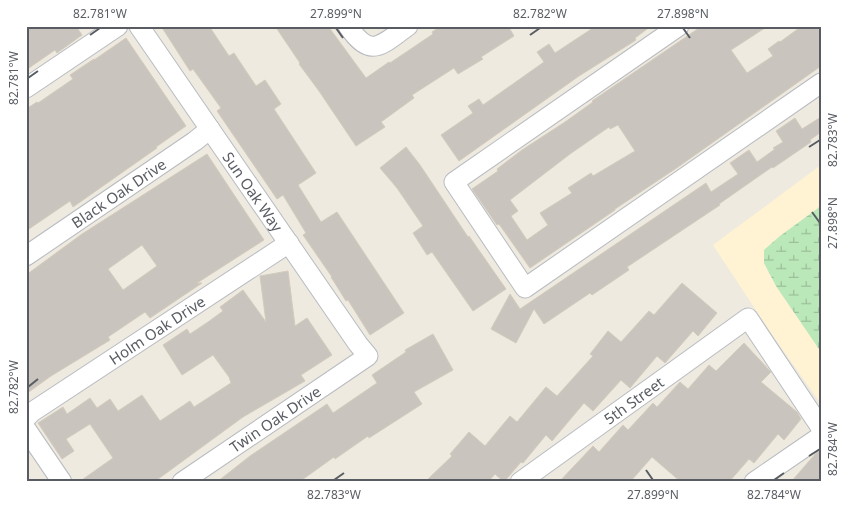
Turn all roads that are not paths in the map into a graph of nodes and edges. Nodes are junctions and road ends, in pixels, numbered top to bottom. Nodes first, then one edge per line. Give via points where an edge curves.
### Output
1 (118, 26) edge
2 (140, 26) edge
3 (348, 26) edge
4 (408, 26) edge
5 (679, 26) edge
6 (821, 83) edge
7 (26, 88) edge
8 (210, 129) junction
9 (288, 243) junction
10 (26, 256) edge
11 (368, 356) joint
12 (26, 418) edge
13 (26, 428) edge
14 (821, 428) edge
15 (821, 436) edge
16 (62, 482) edge
17 (182, 482) edge
18 (520, 482) edge
19 (754, 482) edge

1 - 7 street
2 - 8 street, Sun Oak Way
3 - 4 street via 366,46 378,47
5 - 6 street via 454,182 525,288
8 - 9 street, Sun Oak Way
8 - 10 street, Black Oak Drive
9 - 11 street, Sun Oak Way
9 - 12 street, Holm Oak Drive
11 - 17 street, Twin Oak Drive
13 - 16 street
14 - 18 street, 5th Street via 748,318
15 - 19 street

